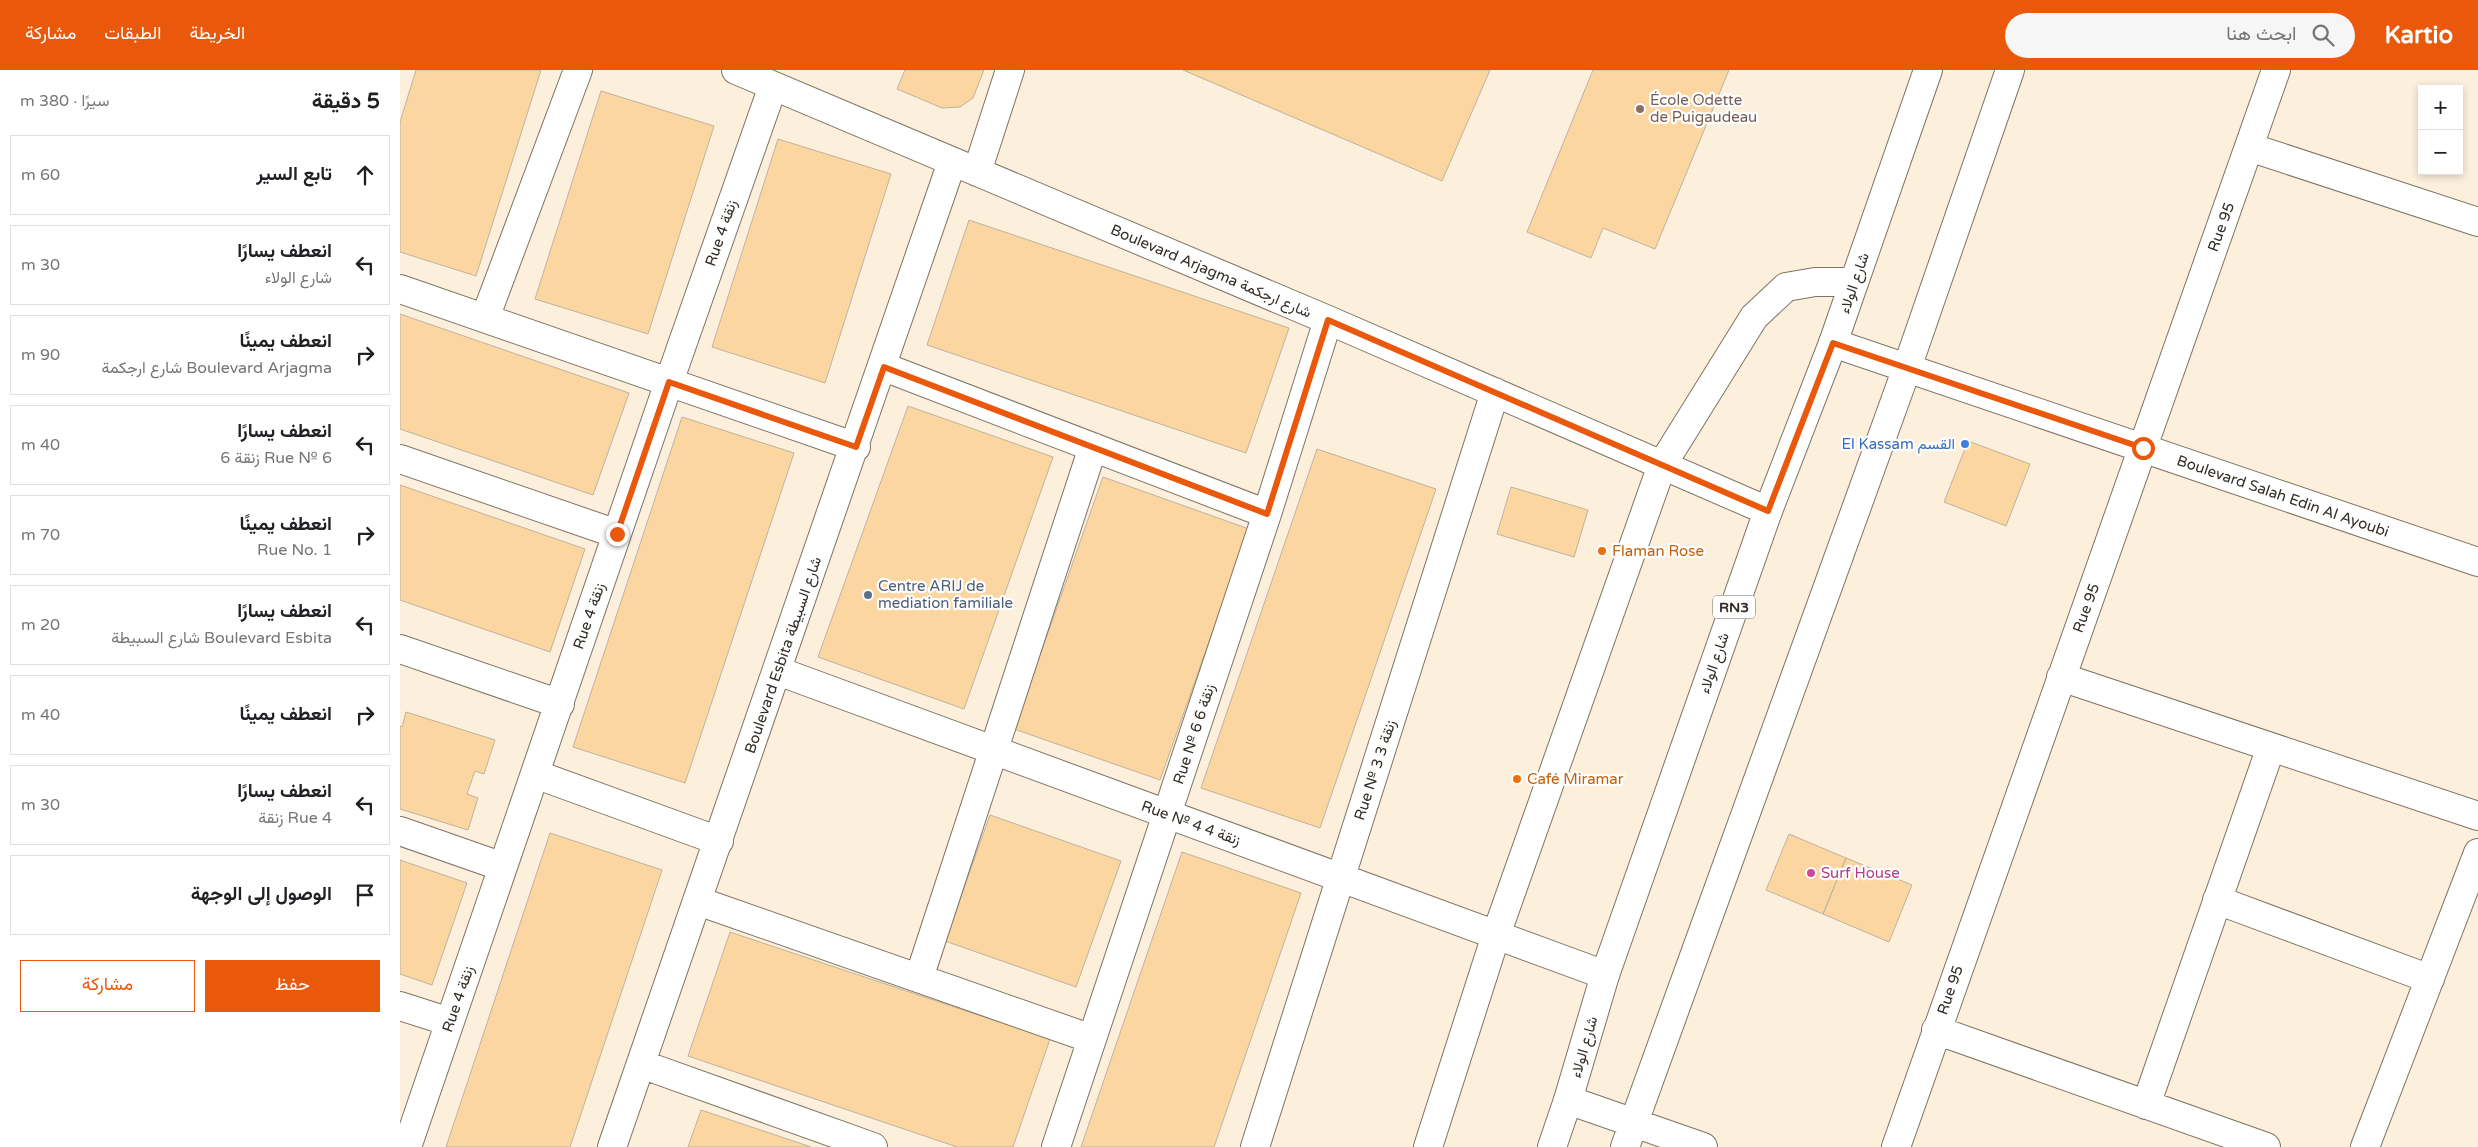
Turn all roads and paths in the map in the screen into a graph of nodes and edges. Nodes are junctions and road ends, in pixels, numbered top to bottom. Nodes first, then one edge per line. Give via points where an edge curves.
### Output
1 (578, 70) edge
2 (736, 70) edge
3 (1010, 70) edge
4 (1928, 70) edge
5 (2010, 70) edge
6 (2276, 70) edge
7 (773, 86) junction
8 (2250, 147) junction
9 (952, 162) junction
10 (977, 172) junction
11 (2478, 222) edge
12 (1854, 282) junction
13 (400, 289) edge
14 (485, 318) junction
15 (1328, 320) junction
16 (1833, 343) junction
17 (884, 367) junction
18 (1907, 368) junction
19 (669, 382) junction
20 (1495, 392) junction
21 (856, 447) junction
22 (1093, 447) junction
23 (2143, 448) junction
24 (400, 459) edge
25 (1662, 465) junction
26 (1768, 511) junction
27 (1267, 514) junction
28 (617, 534) junction
29 (2478, 562) edge
30 (400, 649) edge
31 (778, 671) junction
32 (2061, 677) junction
33 (560, 704) junction
34 (2271, 747) junction
35 (993, 750) junction
36 (535, 774) junction
37 (1167, 814) junction
38 (2478, 816) edge
39 (400, 831) edge
40 (719, 841) junction
41 (2478, 853) edge
42 (503, 867) junction
43 (1340, 878) junction
44 (2217, 900) junction
45 (698, 901) junction
46 (1496, 935) junction
47 (1605, 975) junction
48 (918, 978) junction
49 (2430, 979) junction
50 (400, 1006) edge
51 (450, 1022) junction
52 (1936, 1030) junction
53 (1092, 1039) junction
54 (641, 1064) junction
55 (1568, 1100) junction
56 (2146, 1106) junction
57 (1629, 1135) edge
58 (2261, 1146) edge
59 (408, 1147) edge
60 (612, 1147) edge
61 (873, 1147) edge
62 (1056, 1147) edge
63 (1255, 1147) edge
64 (1428, 1147) edge
65 (1552, 1147) edge
66 (1703, 1147) edge
67 (1896, 1147) edge
68 (2364, 1147) edge

1 - 14 street
2 - 7 street, Boulevard Arjagma شارع ارجكمة
3 - 10 street
4 - 12 street, شارع الولاء / RN3
5 - 18 street
6 - 8 street, Rue 95
7 - 9 street, Boulevard Arjagma شارع ارجكمة
7 - 19 street, Rue 4 زنقة
8 - 11 street
8 - 23 street, Rue 95
9 - 10 street, Boulevard Arjagma شارع ارجكمة
9 - 17 street, Boulevard Esbita شارع السبيطة
10 - 15 street, Boulevard Arjagma شارع ارجكمة
12 - 16 street, شارع الولاء / RN3
12 - 25 street via 1815,282 1786,287 1754,317
13 - 14 street
14 - 19 street
15 - 20 street, Boulevard Arjagma شارع ارجكمة
15 - 27 street, Rue № 6 زنقة 6
16 - 18 street, Boulevard Salah Edin Al Ayoubi
16 - 26 street, شارع الولاء / RN3
17 - 21 street, Boulevard Esbita شارع السبيطة
17 - 22 street
18 - 23 street, Boulevard Salah Edin Al Ayoubi
18 - 57 street
19 - 21 street
19 - 28 street, Rue 4 زنقة
20 - 25 street, Boulevard Arjagma شارع ارجكمة
20 - 43 street, Rue № 3 زنقة 3
21 - 31 street, Boulevard Esbita شارع السبيطة
22 - 27 street
22 - 35 street
23 - 29 street, Boulevard Salah Edin Al Ayoubi
23 - 32 street, Rue 95
24 - 28 street
25 - 26 street, Boulevard Arjagma شارع ارجكمة
25 - 46 street
26 - 47 street, شارع الولاء / RN3
27 - 37 street, Rue № 6 زنقة 6
28 - 33 street, Rue 4 زنقة
30 - 33 street
31 - 35 street, Rue № 4 زنقة 4
31 - 40 street, Boulevard Esbita شارع السبيطة
32 - 34 street
32 - 52 street, Rue 95
33 - 36 street, Rue 4 زنقة
34 - 38 street
34 - 44 street
35 - 37 street, Rue № 4 زنقة 4
35 - 48 street
36 - 40 street
36 - 42 street, Rue 4 زنقة
37 - 43 street, Rue № 4 زنقة 4
37 - 53 street, Rue № 6 زنقة 6
39 - 42 street
40 - 45 street, Boulevard Esbita شارع السبيطة
41 - 49 street
42 - 51 street, Rue 4 زنقة
43 - 46 street, Rue № 4 زنقة 4
43 - 63 street, Rue № 3 زنقة 3
44 - 49 street
44 - 56 street
45 - 48 street
45 - 54 street, Boulevard Esbita شارع السبيطة
46 - 47 street, Rue № 4 زنقة 4
46 - 64 street
47 - 55 street, شارع الولاء / RN3
48 - 53 street
49 - 68 street
50 - 51 street
51 - 59 street, Rue 4 زنقة
52 - 56 street
52 - 67 street, Rue 95
53 - 62 street, Rue № 6 زنقة 6
54 - 60 street, Boulevard Esbita شارع السبيطة
54 - 61 street
55 - 57 street
55 - 65 street, شارع الولاء / RN3
56 - 58 street
57 - 66 street

